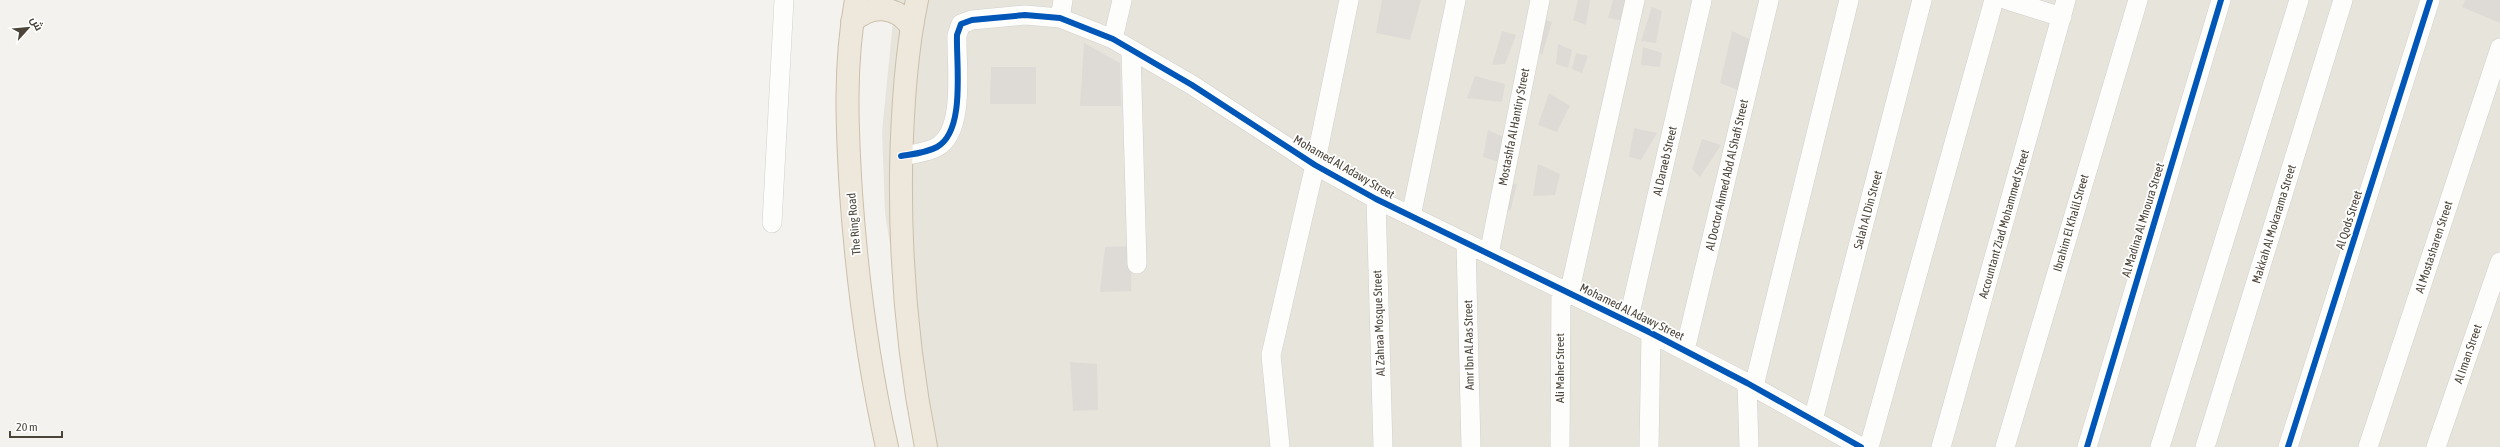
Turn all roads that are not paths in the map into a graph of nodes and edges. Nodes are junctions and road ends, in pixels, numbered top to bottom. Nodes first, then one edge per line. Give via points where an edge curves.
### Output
1 (784, 0) edge
2 (856, 0) edge
3 (917, 0) edge
4 (1122, 0) edge
5 (1349, 0) edge
6 (1456, 0) edge
7 (1540, 0) edge
8 (1635, 0) edge
9 (1702, 0) edge
10 (1769, 0) edge
11 (1849, 0) edge
12 (1922, 0) edge
13 (1994, 0) edge
14 (2007, 0) edge
15 (2138, 0) edge
16 (2221, 0) edge
17 (2299, 0) edge
18 (2343, 0) edge
19 (2430, 0) edge
20 (1061, 9) edge
21 (2064, 9) edge
22 (852, 22) junction
23 (911, 26) junction
24 (1113, 39) junction
25 (2500, 48) edge
26 (1131, 52) junction
27 (901, 156) junction
28 (1315, 165) junction
29 (1376, 199) junction
30 (1411, 216) junction
31 (772, 223) dead end
32 (1466, 243) junction
33 (1489, 254) junction
34 (2500, 262) edge
35 (1137, 264) dead end
36 (1565, 292) junction
37 (1628, 322) junction
38 (1651, 332) junction
39 (1685, 350) junction
40 (1751, 384) junction
41 (1813, 420) junction
42 (1859, 446) edge
43 (887, 447) edge
44 (926, 447) edge
45 (1280, 447) edge
46 (1383, 447) edge
47 (1471, 447) edge
48 (1560, 447) edge
49 (1650, 447) edge
50 (1748, 447) edge
51 (1941, 447) edge
52 (2005, 447) edge
53 (2087, 447) edge
54 (2160, 447) edge
55 (2205, 447) edge
56 (2288, 447) edge
57 (2368, 447) edge
58 (2436, 447) edge

1 - 31 street
2 - 22 highway, The Ring Road
3 - 23 highway
4 - 24 street
5 - 28 street
6 - 30 street
7 - 33 street, Mostashfa Al Hantiry Street
8 - 36 street, Ali Maher Street
9 - 37 street, Al Daraeb Street
10 - 39 street, Al Doctor Ahmed Abd Al Shafi Street
11 - 40 street
12 - 41 street, Salah Al Din Street
13 - 42 street
14 - 21 street
15 - 52 street, Ibrahim El Khalil Street
16 - 53 street, Al Madina Al Mnoura Street
17 - 54 street
18 - 55 street, Makkah Al Mokarama Street
19 - 56 street, Al Qods Street
20 - 24 street, Mohamed Al Adawy Street
20 - 27 street, Mohamed Al Adawy Street via 972,20 962,24 956,34 956,110 952,131 938,147
21 - 51 street, Accountant Ziad Mohammed Street
22 - 23 highway via 868,10 877,8 897,12
22 - 43 highway, The Ring Road via 847,104 853,221 866,337 875,395
23 - 27 highway
24 - 26 street, Mohamed Al Adawy Street
25 - 57 street, Al Mostasharen Street
26 - 28 street, Mohamed Al Adawy Street via 1192,85
26 - 35 street
27 - 44 highway via 901,225 907,321
28 - 29 street, Mohamed Al Adawy Street
28 - 45 street via 1271,355
29 - 30 street, Mohamed Al Adawy Street
29 - 46 street, Al Zahraa Mosque Street
30 - 32 street, Mohamed Al Adawy Street
32 - 33 street, Mohamed Al Adawy Street
32 - 47 street, Amr Ibn Al Aas Street
33 - 36 street, Mohamed Al Adawy Street
34 - 58 street, Al Iman Street
36 - 37 street, Mohamed Al Adawy Street
36 - 48 street, Ali Maher Street
37 - 38 street, Mohamed Al Adawy Street
38 - 39 street, Mohamed Al Adawy Street
38 - 49 street
39 - 40 street, Mohamed Al Adawy Street
40 - 41 street, Mohamed Al Adawy Street
40 - 50 street
41 - 42 street, Mohamed Al Adawy Street

